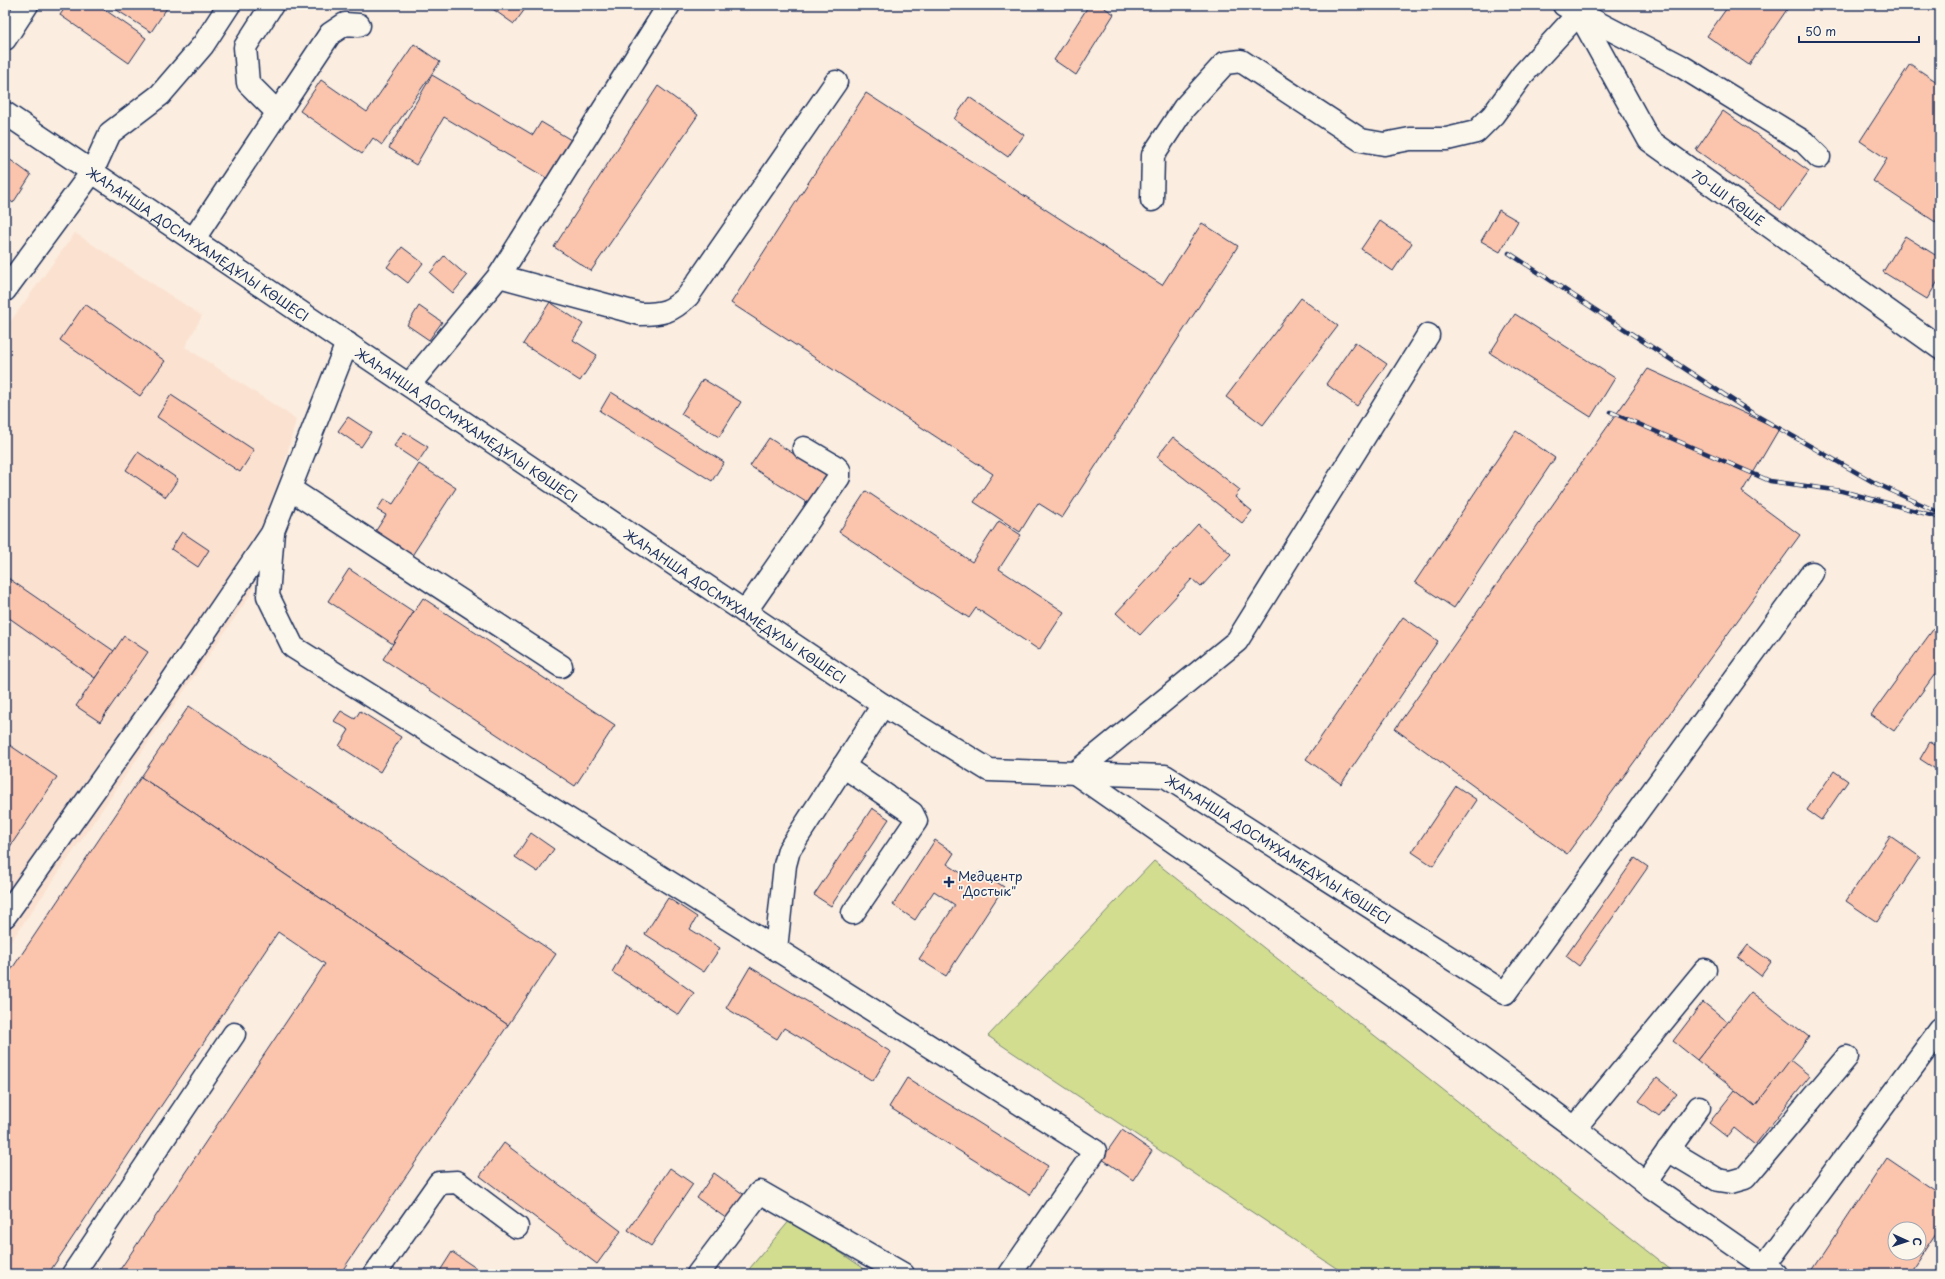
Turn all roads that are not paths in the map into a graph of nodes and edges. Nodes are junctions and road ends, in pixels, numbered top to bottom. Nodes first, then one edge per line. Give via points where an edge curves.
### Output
1 (27, 5) edge
2 (229, 5) edge
3 (272, 5) edge
4 (669, 5) edge
5 (1571, 9) edge
6 (359, 25) dead end
7 (5, 39) edge
8 (836, 82) dead end
9 (278, 113) junction
10 (5, 114) edge
11 (1819, 157) dead end
12 (92, 172) junction
13 (1152, 200) dead end
14 (193, 240) junction
15 (499, 276) junction
16 (5, 290) edge
17 (1428, 334) dead end
18 (347, 343) junction
19 (1940, 348) edge
20 (409, 385) junction
21 (804, 448) dead end
22 (290, 489) junction
23 (274, 531) junction
24 (1812, 572) dead end
25 (745, 612) junction
26 (560, 666) dead end
27 (883, 705) junction
28 (843, 766) junction
29 (1075, 773) junction
30 (853, 913) dead end
31 (5, 916) edge
32 (776, 949) junction
33 (1705, 970) dead end
34 (1940, 1030) edge
35 (234, 1034) dead end
36 (1847, 1057) dead end
37 (1699, 1107) dead end
38 (1575, 1128) junction
39 (1668, 1150) junction
40 (1645, 1183) junction
41 (517, 1226) dead end
42 (1771, 1269) edge
43 (73, 1274) edge
44 (375, 1274) edge
45 (698, 1274) edge
46 (903, 1274) edge
47 (1010, 1274) edge

1 - 7 street
2 - 12 street via 203,45 160,95 110,134
3 - 9 street via 245,47 248,84
4 - 15 street
5 - 11 street via 1681,66 1804,142
5 - 13 street via 1493,115 1476,132 1447,139 1410,139 1384,144 1361,140 1241,61 1225,63 1184,108 1153,155
5 - 19 street, 70-ШІ КӨШЕ via 1649,140
6 - 9 street via 344,24 330,34
8 - 15 street via 688,296 676,307 660,314 640,314
9 - 14 street
10 - 12 street, ЖАҺАНША ДОСМҰХАМЕДҰЛЫ КӨШЕСІ
12 - 14 street, ЖАҺАНША ДОСМҰХАМЕДҰЛЫ КӨШЕСІ
12 - 16 street
14 - 18 street, ЖАҺАНША ДОСМҰХАМЕДҰЛЫ КӨШЕСІ
15 - 20 street
17 - 29 street via 1237,641
18 - 20 street, ЖАҺАНША ДОСМҰХАМЕДҰЛЫ КӨШЕСІ
18 - 22 street
20 - 25 street, ЖАҺАНША ДОСМҰХАМЕДҰЛЫ КӨШЕСІ
21 - 25 street via 836,467 839,477
22 - 23 street
22 - 26 street
23 - 31 street via 169,685
23 - 32 street via 268,596 293,647
24 - 29 street, ЖАҺАНША ДОСМҰХАМЕДҰЛЫ КӨШЕСІ via 1505,993 1164,776
25 - 27 street, ЖАҺАНША ДОСМҰХАМЕДҰЛЫ КӨШЕСІ
27 - 28 street
27 - 29 street, ЖАҺАНША ДОСМҰХАМЕДҰЛЫ КӨШЕСІ via 989,770
28 - 30 street via 912,813 916,821
28 - 32 street via 789,850 785,865
29 - 38 street via 1422,1015
32 - 47 street via 1094,1151
33 - 38 street
34 - 42 street
35 - 43 street
36 - 39 street via 1745,1178 1731,1182 1718,1180
37 - 39 street
38 - 40 street
39 - 40 street
40 - 42 street
41 - 44 street via 457,1182 439,1183
45 - 46 street via 760,1192

